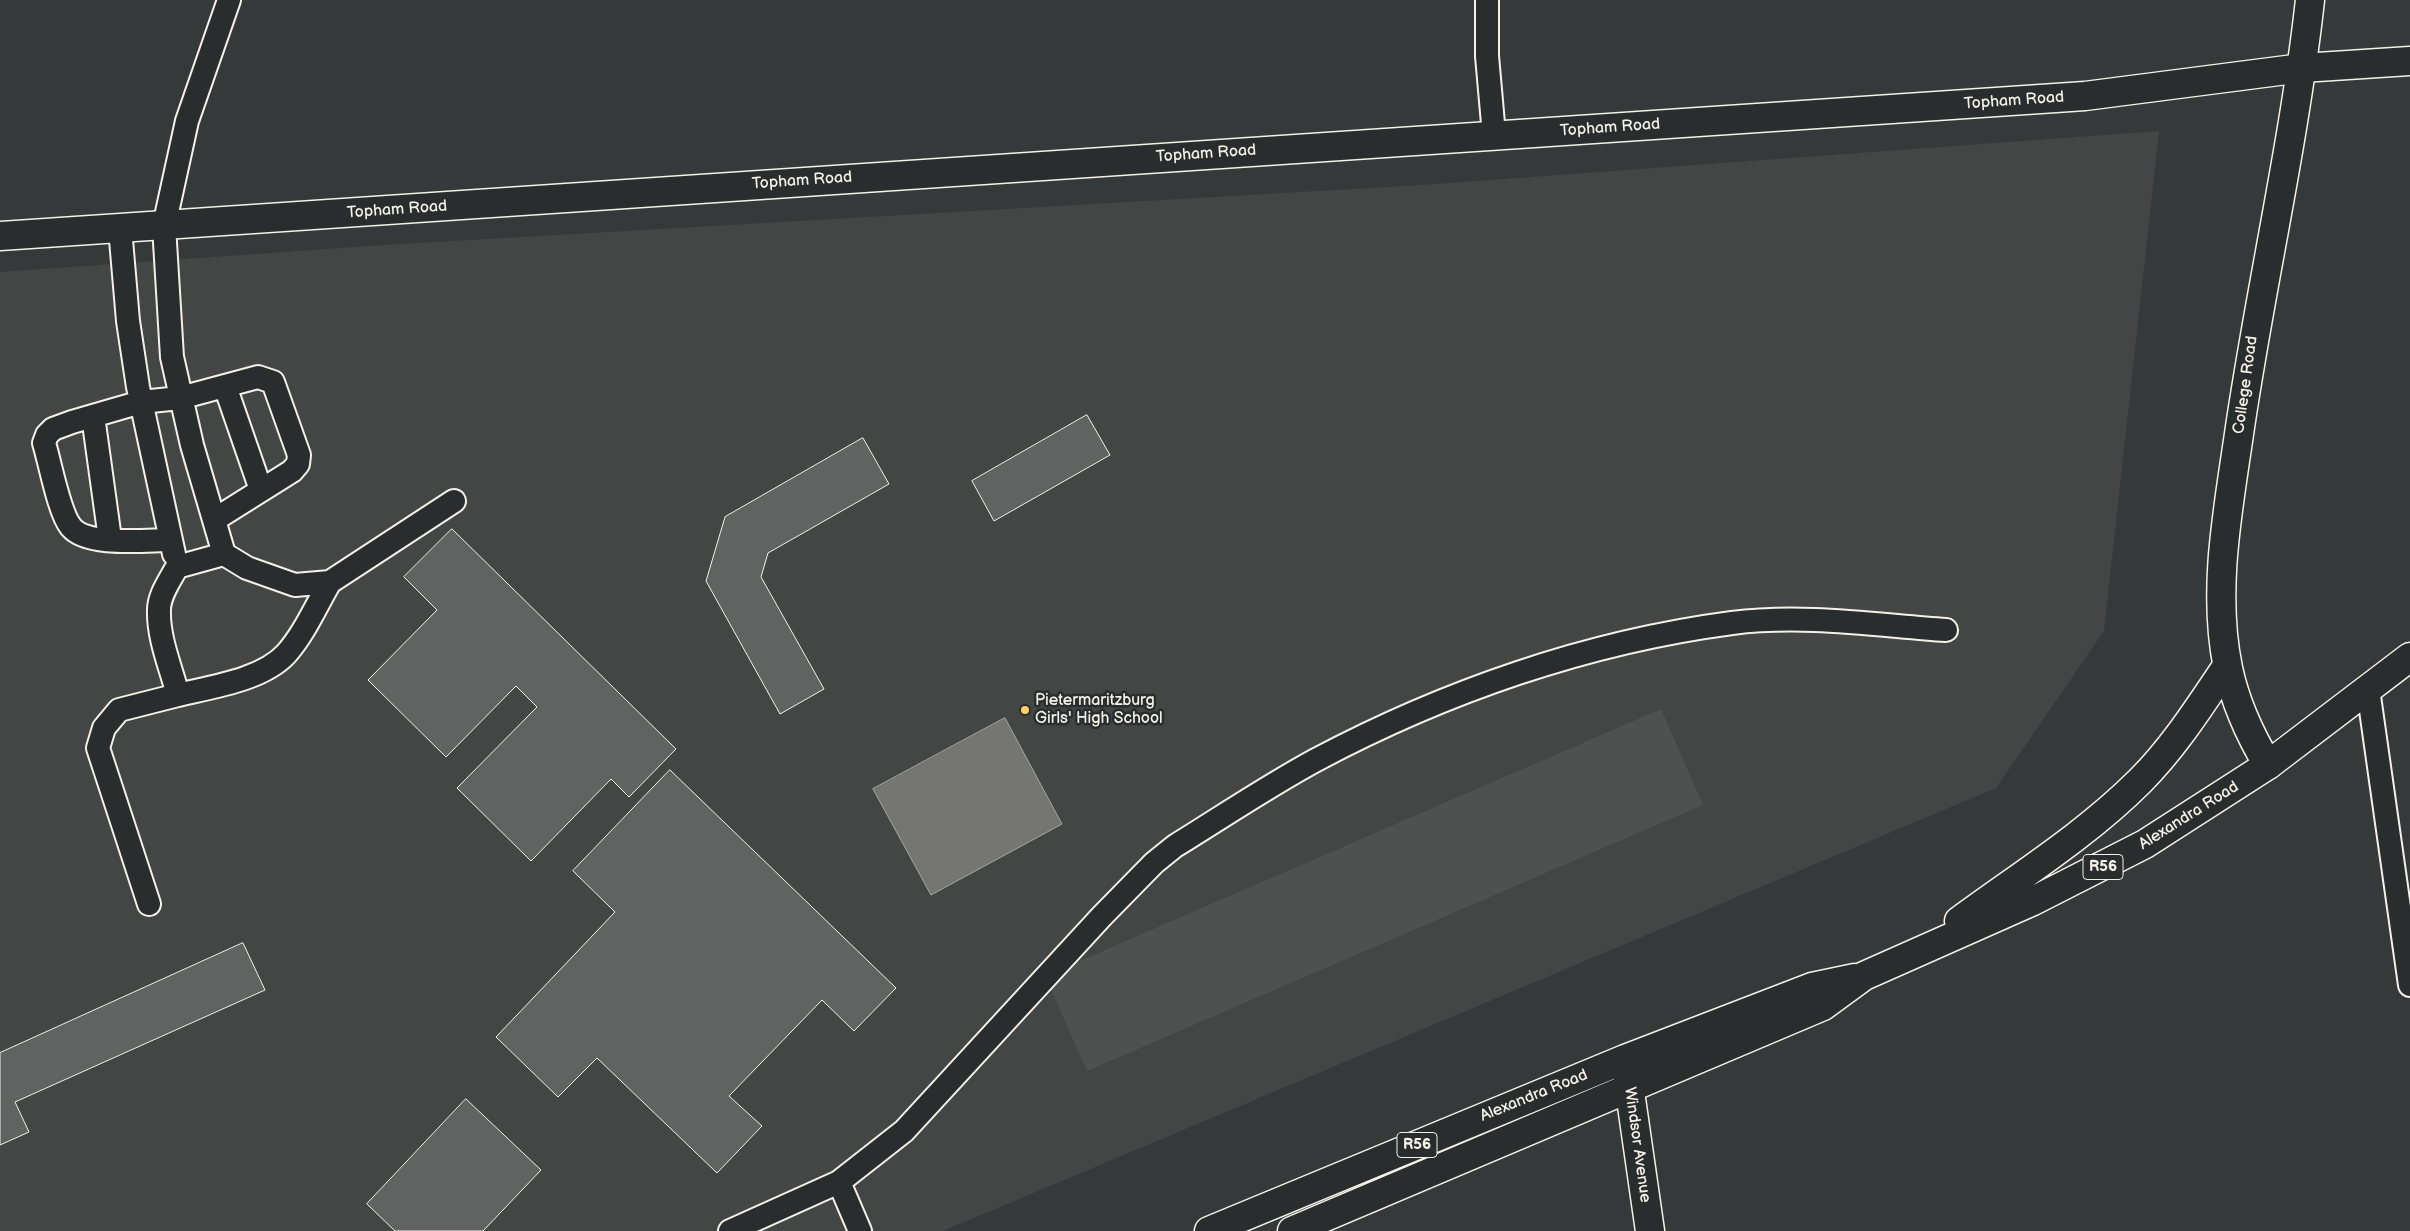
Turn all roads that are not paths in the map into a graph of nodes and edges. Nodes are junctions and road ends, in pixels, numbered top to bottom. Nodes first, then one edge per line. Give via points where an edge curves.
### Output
1 (228, 0) edge
2 (1487, 0) edge
3 (2310, 0) edge
4 (2410, 61) edge
5 (2302, 68) junction
6 (1494, 135) junction
7 (164, 226) junction
8 (120, 228) junction
9 (0, 236) edge
10 (225, 386) junction
11 (180, 398) junction
12 (141, 402) junction
13 (93, 416) junction
14 (261, 490) junction
15 (454, 501) dead end
16 (214, 520) junction
17 (110, 539) junction
18 (171, 540) junction
19 (224, 554) junction
20 (177, 567) junction
21 (330, 582) junction
22 (1946, 630) dead end
23 (2410, 657) edge
24 (2227, 666) junction
25 (2368, 689) junction
26 (178, 694) junction
27 (2268, 765) junction
28 (149, 904) dead end
29 (1926, 947) junction
30 (1864, 976) junction
31 (2410, 985) edge
32 (1625, 1059) junction
33 (1630, 1090) junction
34 (839, 1182) junction
35 (730, 1231) edge
36 (860, 1231) edge
37 (1209, 1231) edge
38 (1292, 1231) edge
39 (1650, 1231) edge

1 - 7 lane via 187,120
2 - 6 lane via 1487,56
3 - 5 street, College Road
4 - 5 street, Topham Road
5 - 6 street, Topham Road via 2085,96
5 - 24 street, College Road via 2254,333 2227,517 2221,601
6 - 7 street, Topham Road
7 - 8 street, Topham Road
7 - 11 lane via 172,357
8 - 9 street, Topham Road
8 - 12 lane via 128,320
10 - 11 lane
10 - 14 lane
10 - 14 lane via 258,377 273,382 298,455 298,464
11 - 12 lane
11 - 16 lane
12 - 13 lane
12 - 18 lane
13 - 17 lane
13 - 17 lane via 53,429 44,443 70,527 89,538
14 - 16 lane
15 - 21 lane
16 - 19 lane
17 - 18 lane
18 - 20 lane
19 - 20 lane
19 - 21 lane via 246,568 295,585
20 - 26 lane via 158,609
21 - 26 lane via 285,655 261,671 235,681
22 - 34 lane via 1819,620 1734,623 1649,638 1544,664 1403,716 1314,761 1175,846 1154,863 1028,994 904,1131
23 - 25 street, Alexandra Road / R56
24 - 27 street, College Road via 2236,699
24 - 29 street via 2174,744 2134,787 2087,828
25 - 27 street, Alexandra Road / R56
25 - 31 lane
26 - 28 lane via 119,710 104,728 98,748
27 - 29 street, Alexandra Road / R56 via 2145,844 2033,901
29 - 30 street, Alexandra Road / R56
30 - 32 street, Alexandra Road / R56 via 1812,987
30 - 33 street, Alexandra Road / R56 via 1823,1006
32 - 33 street, Windsor Avenue
32 - 37 street, Alexandra Road / R56
33 - 38 street, Alexandra Road / R56
33 - 39 street, Windsor Avenue
34 - 35 lane
34 - 36 lane

